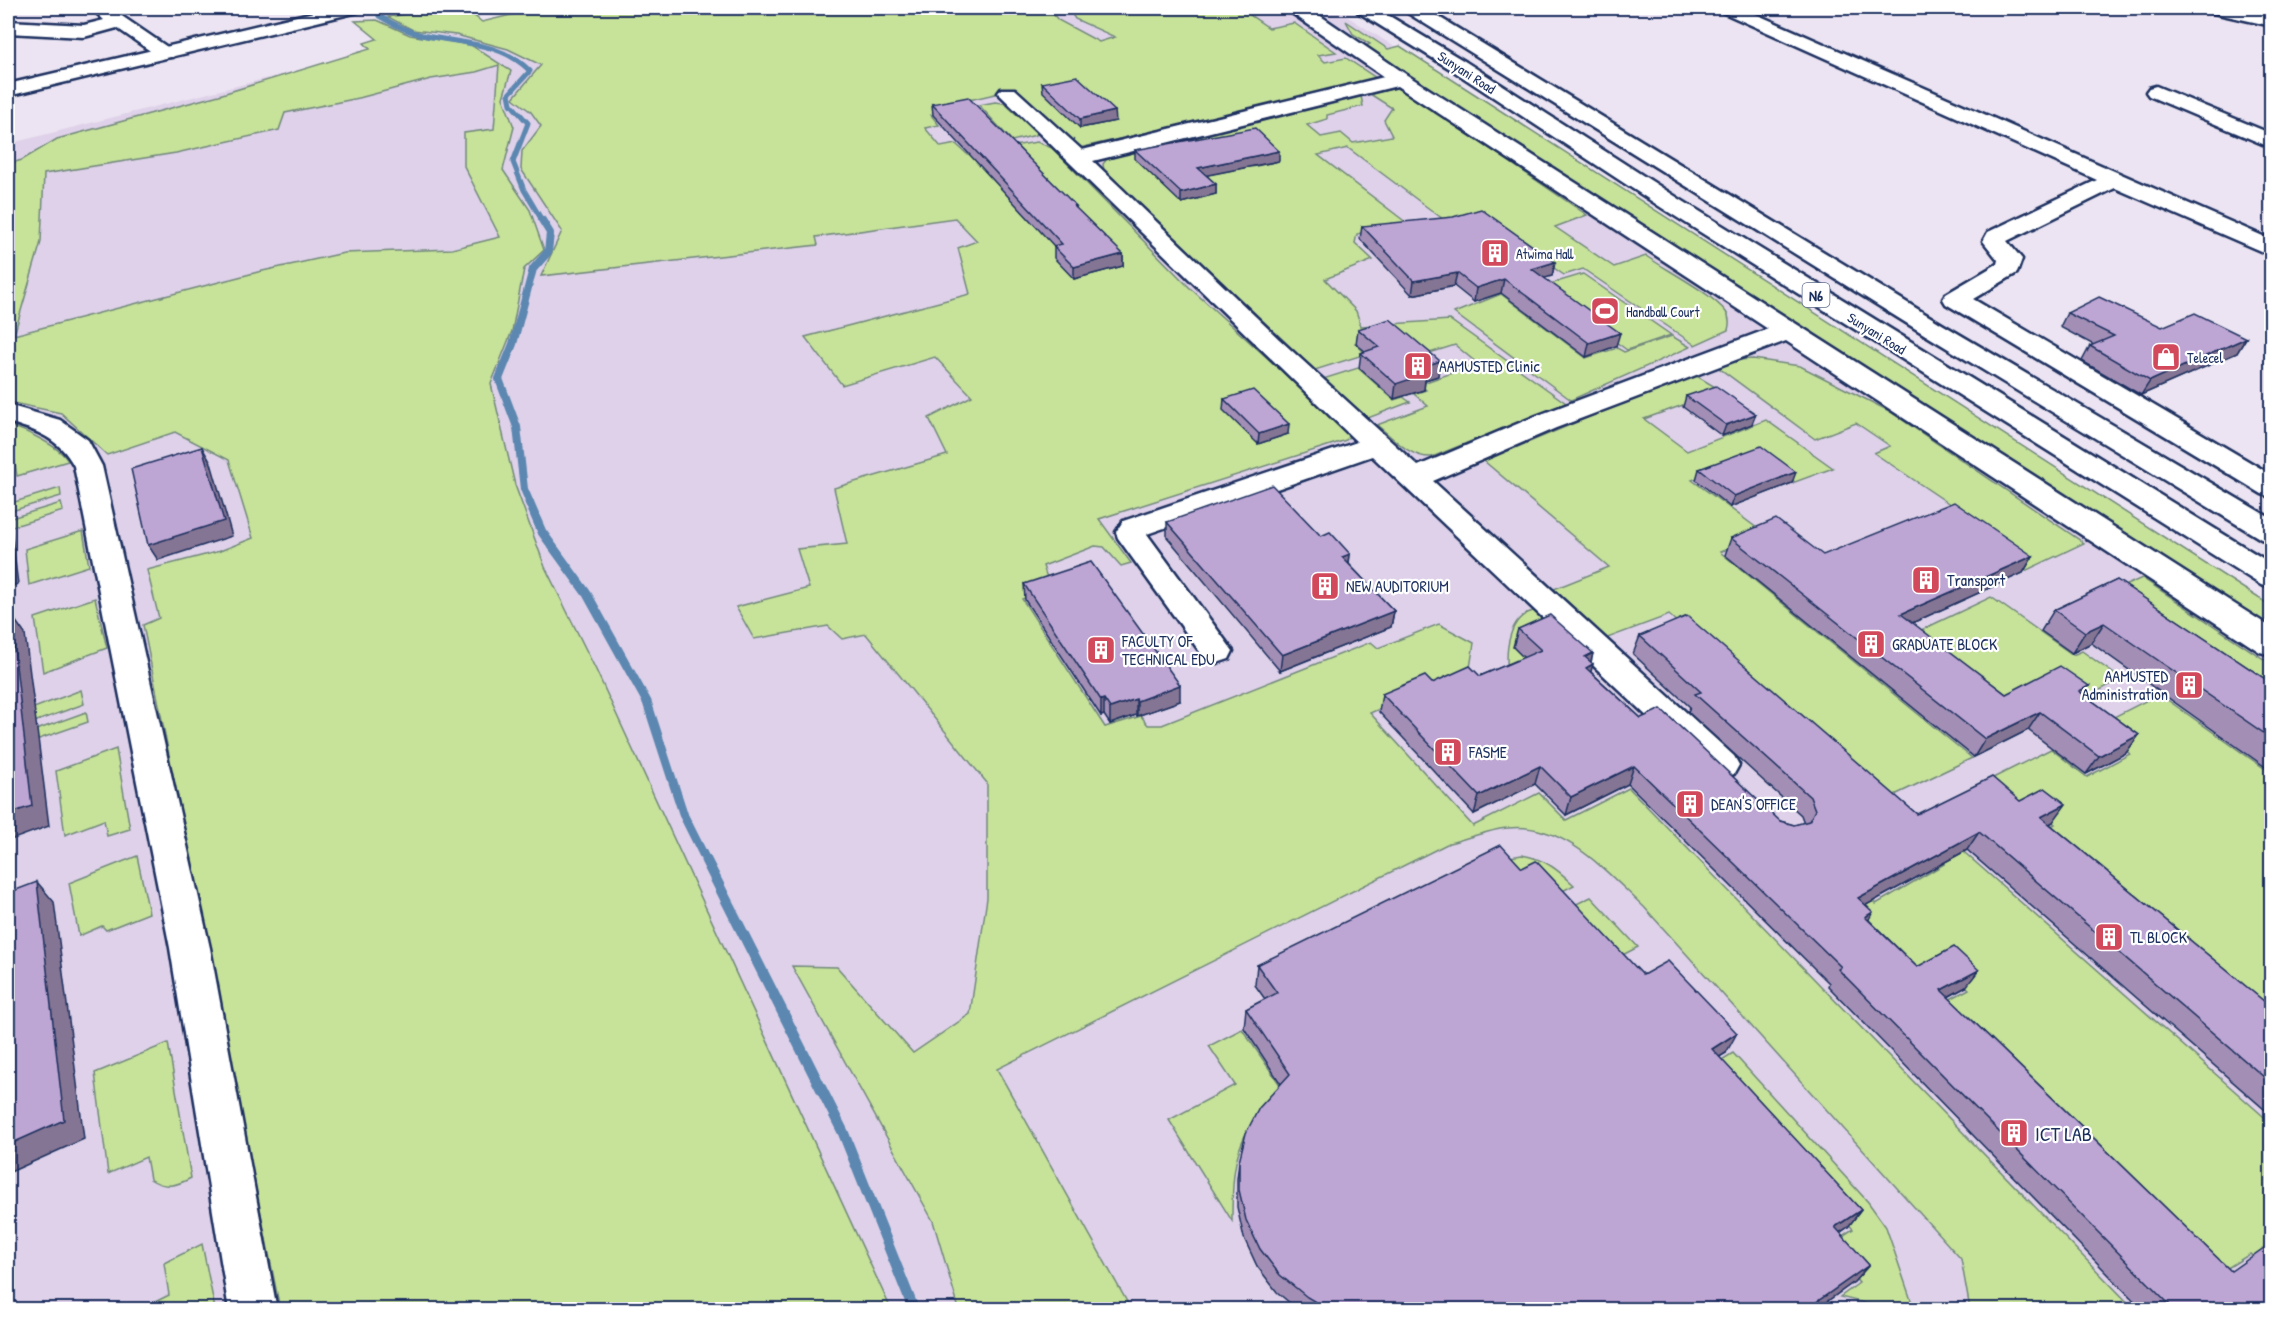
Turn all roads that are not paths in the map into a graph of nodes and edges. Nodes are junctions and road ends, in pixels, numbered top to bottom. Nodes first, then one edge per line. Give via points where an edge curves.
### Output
1 (100, 8) edge
2 (352, 8) edge
3 (1318, 8) edge
4 (1364, 8) edge
5 (1412, 8) edge
6 (1728, 8) edge
7 (2215, 8) edge
8 (2271, 21) edge
9 (120, 22) junction
10 (8, 27) edge
11 (166, 52) junction
12 (1400, 79) junction
13 (8, 90) edge
14 (2156, 92) dead end
15 (1008, 93) dead end
16 (2271, 142) edge
17 (1078, 158) junction
18 (2114, 180) junction
19 (2271, 229) edge
20 (2247, 238) junction
21 (2271, 249) edge
22 (1933, 329) junction
23 (1788, 331) junction
24 (1943, 374) junction
25 (8, 412) edge
26 (1378, 444) junction
27 (1415, 478) junction
28 (2271, 488) edge
29 (2271, 532) edge
30 (2271, 578) edge
31 (2271, 645) edge
32 (1217, 651) dead end
33 (1744, 787) edge
34 (253, 1310) edge

1 - 9 street
2 - 11 street
3 - 12 street via 1300,10
4 - 24 street, Sunyani Road / N6
5 - 22 street, N6
6 - 18 street
7 - 8 street
9 - 10 street via 84,31
9 - 11 street
11 - 13 street
12 - 17 street
12 - 23 street
14 - 16 street
15 - 17 street
17 - 26 street
18 - 20 street
18 - 28 street via 1996,237 1995,242 2010,259 2008,268 1956,299
19 - 20 street
20 - 21 street
22 - 24 street
22 - 29 street, N6
23 - 27 street via 1546,422
23 - 31 street
24 - 30 street, Sunyani Road / N6
25 - 34 street via 50,426 78,446 88,466 190,948
26 - 27 street
26 - 32 street via 1134,528 1133,538
27 - 33 street

